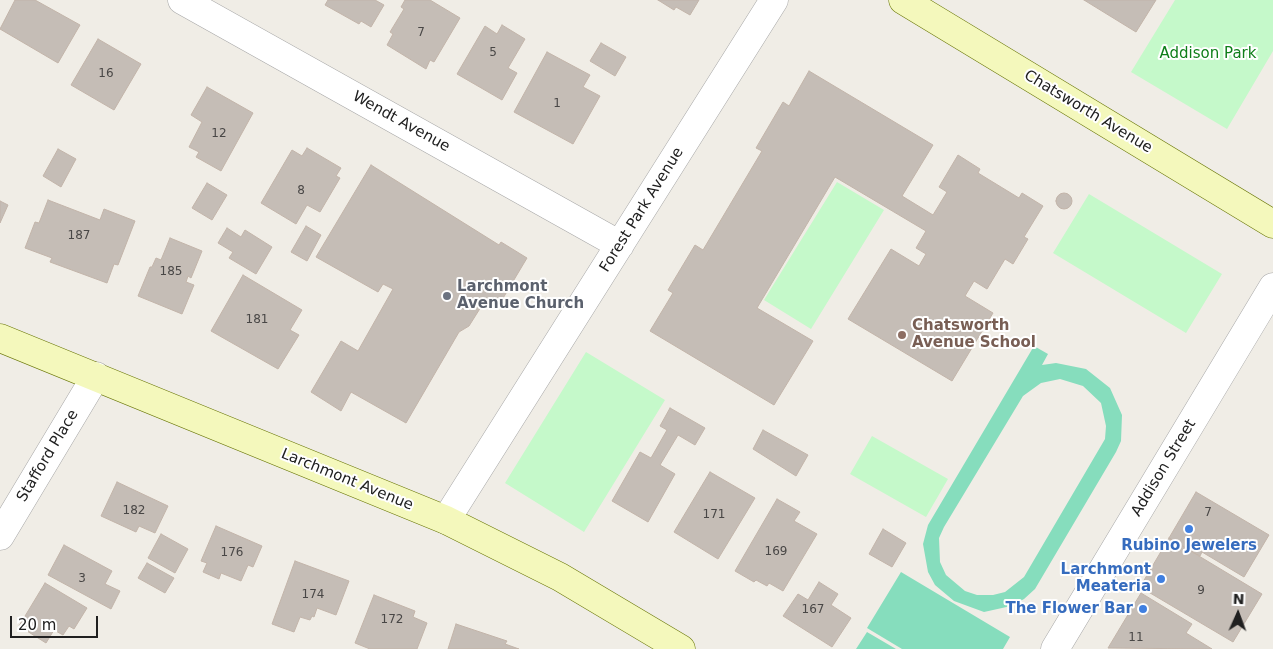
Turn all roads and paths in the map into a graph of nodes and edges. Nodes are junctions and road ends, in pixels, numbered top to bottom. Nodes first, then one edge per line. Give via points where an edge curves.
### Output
1 (182, 0) edge
2 (774, 0) edge
3 (903, 0) edge
4 (1273, 224) edge
5 (620, 245) junction
6 (1273, 287) edge
7 (0, 338) edge
8 (96, 376) junction
9 (446, 520) junction
10 (0, 536) edge
11 (651, 641) edge
12 (681, 649) edge
13 (1055, 649) edge

1 - 5 street, Wendt Avenue
2 - 5 street, Forest Park Avenue
3 - 4 street, Chatsworth Avenue
5 - 9 street, Forest Park Avenue
6 - 13 street, Addison Street
7 - 8 street, Larchmont Avenue
8 - 9 street, Larchmont Avenue
8 - 10 street, Stafford Place
9 - 11 street, Larchmont Avenue via 560,576
11 - 12 street, Larchmont Avenue

